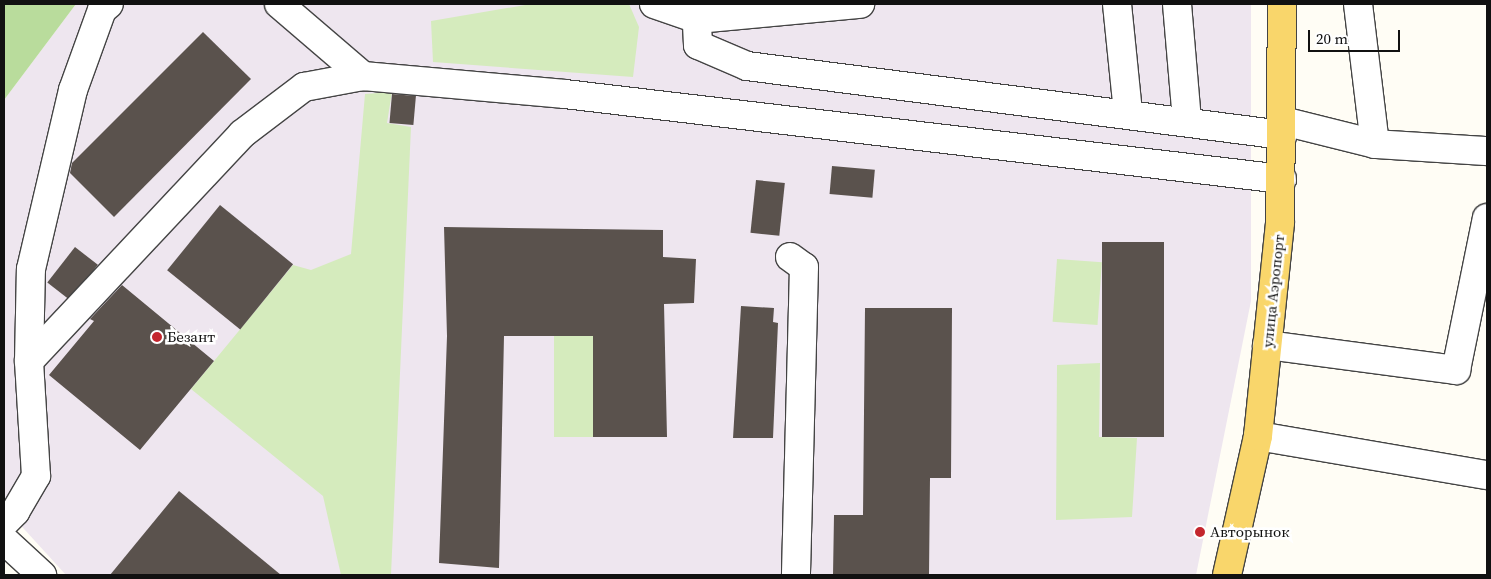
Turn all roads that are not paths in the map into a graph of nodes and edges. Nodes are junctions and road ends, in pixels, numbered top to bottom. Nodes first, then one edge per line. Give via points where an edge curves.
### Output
1 (109, 4) edge
2 (279, 4) edge
3 (654, 4) edge
4 (860, 4) edge
5 (1117, 4) edge
6 (1177, 4) edge
7 (1283, 4) edge
8 (1358, 4) edge
9 (696, 12) edge
10 (363, 76) junction
11 (1128, 113) junction
12 (1187, 121) junction
13 (1283, 128) junction
14 (1375, 144) junction
15 (1487, 151) edge
16 (1282, 179) junction
17 (1487, 218) edge
18 (790, 257) dead end
19 (1267, 345) junction
20 (29, 361) junction
21 (1258, 436) junction
22 (1487, 475) edge
23 (4, 522) edge
24 (4, 540) edge
25 (42, 575) edge
26 (796, 575) edge
27 (1227, 575) edge

1 - 20 lane via 102,10 73,90 30,269
2 - 10 lane
3 - 9 lane
4 - 9 lane
5 - 11 lane
6 - 12 lane
7 - 13 main road, улица Аэропорт
8 - 14 lane
9 - 11 lane via 698,46 747,66
10 - 16 lane via 565,94
10 - 20 lane via 304,87 242,134
11 - 12 lane
12 - 13 lane
13 - 14 lane
13 - 16 main road, улица Аэропорт
14 - 15 lane
16 - 19 main road, улица Аэропорт
17 - 19 lane via 1456,370
18 - 26 lane via 804,267
19 - 21 main road, улица Аэропорт
20 - 23 lane via 36,476 15,512
21 - 22 lane
21 - 27 main road, улица Аэропорт
24 - 25 lane

